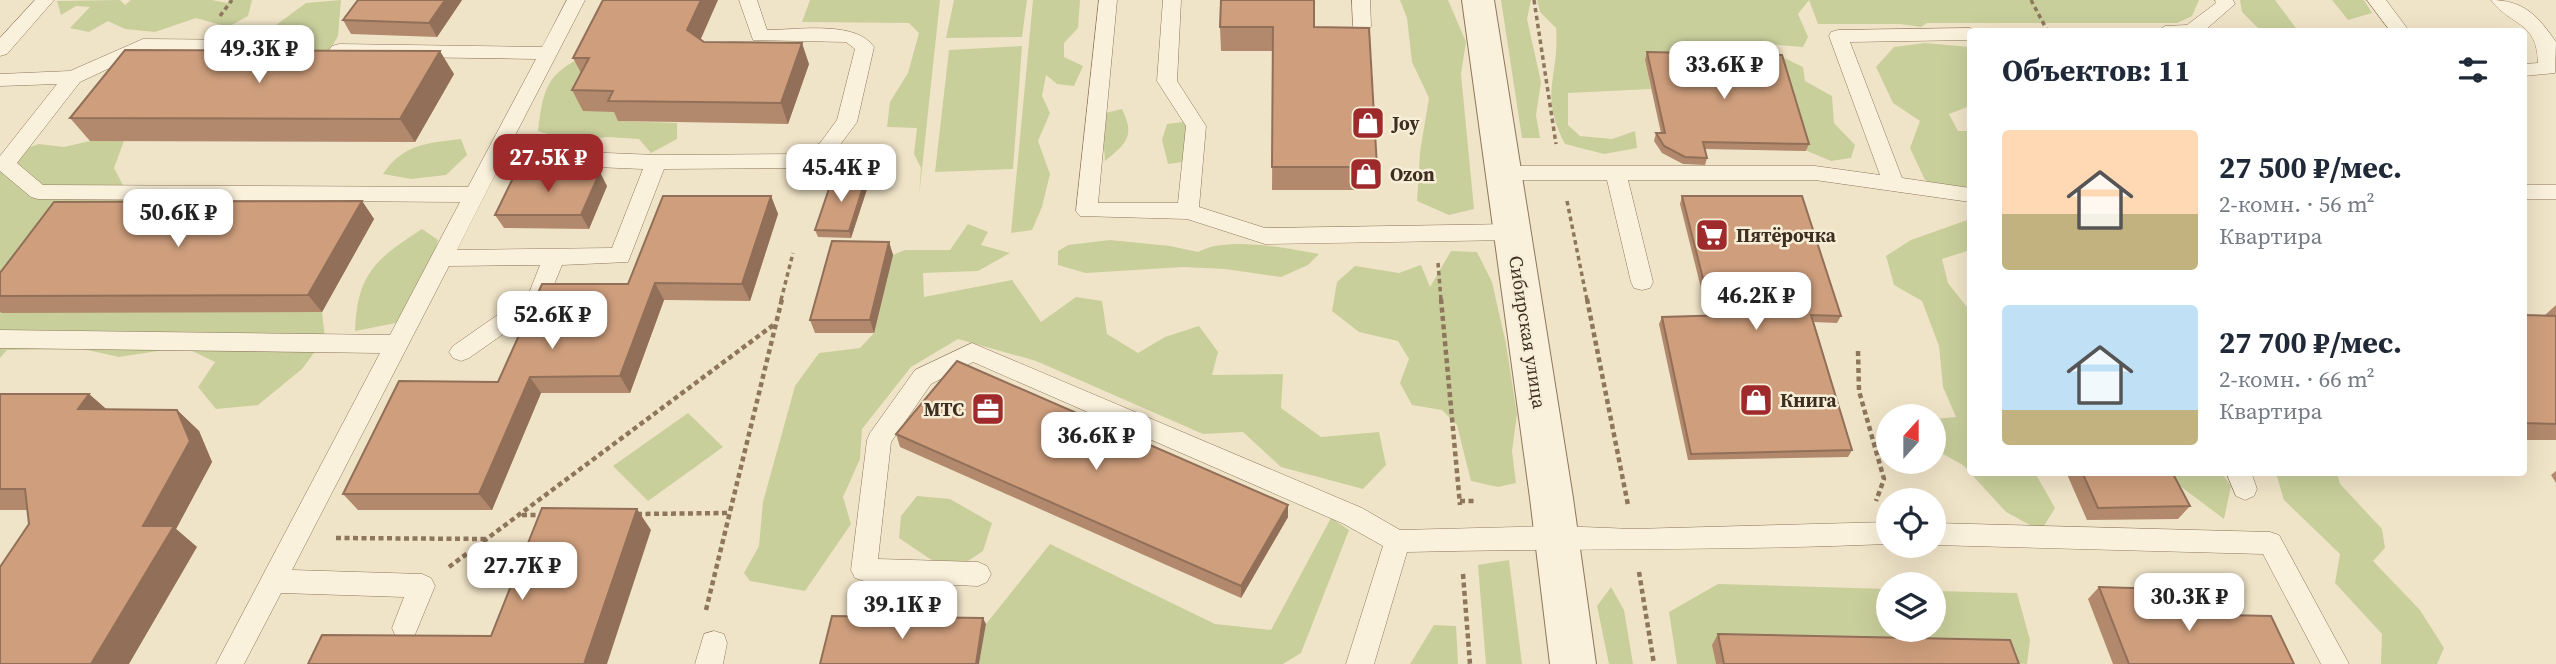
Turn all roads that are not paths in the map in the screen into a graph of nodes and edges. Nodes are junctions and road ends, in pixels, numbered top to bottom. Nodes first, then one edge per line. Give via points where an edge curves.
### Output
1 (45, 0) edge
2 (576, 0) edge
3 (748, 0) edge
4 (1108, 0) edge
5 (1172, 0) edge
6 (1361, 0) edge
7 (1478, 0) edge
8 (2224, 0) edge
9 (2376, 0) edge
10 (2500, 0) edge
11 (1362, 26) edge
12 (2196, 28) edge
13 (2398, 28) edge
14 (1967, 34) edge
15 (259, 46) dead end
16 (0, 50) edge
17 (339, 50) edge
18 (549, 53) junction
19 (2527, 71) edge
20 (2552, 75) edge
21 (73, 77) junction
22 (0, 80) edge
23 (495, 156) junction
24 (656, 162) junction
25 (1502, 173) junction
26 (1616, 174) junction
27 (1894, 185) junction
28 (2527, 189) edge
29 (2556, 192) edge
30 (474, 195) junction
31 (1967, 195) edge
32 (1188, 211) junction
33 (1512, 232) junction
34 (554, 257) junction
35 (441, 258) junction
36 (1642, 282) dead end
37 (0, 339) edge
38 (397, 344) junction
39 (461, 352) dead end
40 (1876, 532) edge
41 (1946, 534) edge
42 (1558, 537) junction
43 (1396, 541) junction
44 (978, 573) dead end
45 (275, 581) junction
46 (405, 628) dead end
47 (230, 664) edge
48 (1360, 664) edge
49 (1573, 664) edge
50 (2335, 664) edge

1 - 16 lane
2 - 18 lane
3 - 24 lane via 760,36 850,36 864,47 847,122 827,148 803,161
4 - 32 lane via 1087,211
5 - 32 lane via 1167,81 1196,126
6 - 11 lane
7 - 25 street, Сибирская улица
8 - 12 lane via 2226,4
9 - 13 lane
10 - 20 lane via 2527,19 2547,43
14 - 27 lane via 1838,36
15 - 21 lane via 143,45
17 - 18 lane
18 - 23 lane
19 - 20 lane
21 - 22 lane
21 - 30 lane via 5,164 38,192
23 - 24 lane
23 - 30 lane
24 - 34 lane via 620,256
25 - 26 lane
25 - 33 street, Сибирская улица
26 - 27 lane via 1815,173
26 - 36 lane
27 - 31 lane
28 - 29 lane
30 - 35 lane
32 - 33 lane via 1265,236
33 - 42 street, Сибирская улица
34 - 35 lane
34 - 39 lane via 538,298
35 - 38 lane
37 - 38 lane
38 - 45 lane
40 - 42 lane via 1633,540
41 - 50 lane via 2270,543
42 - 43 lane
42 - 49 street, Сибирская улица
43 - 44 lane via 1353,516 972,352 923,377 879,440 864,570
43 - 48 lane
45 - 46 lane via 422,586
45 - 47 lane

